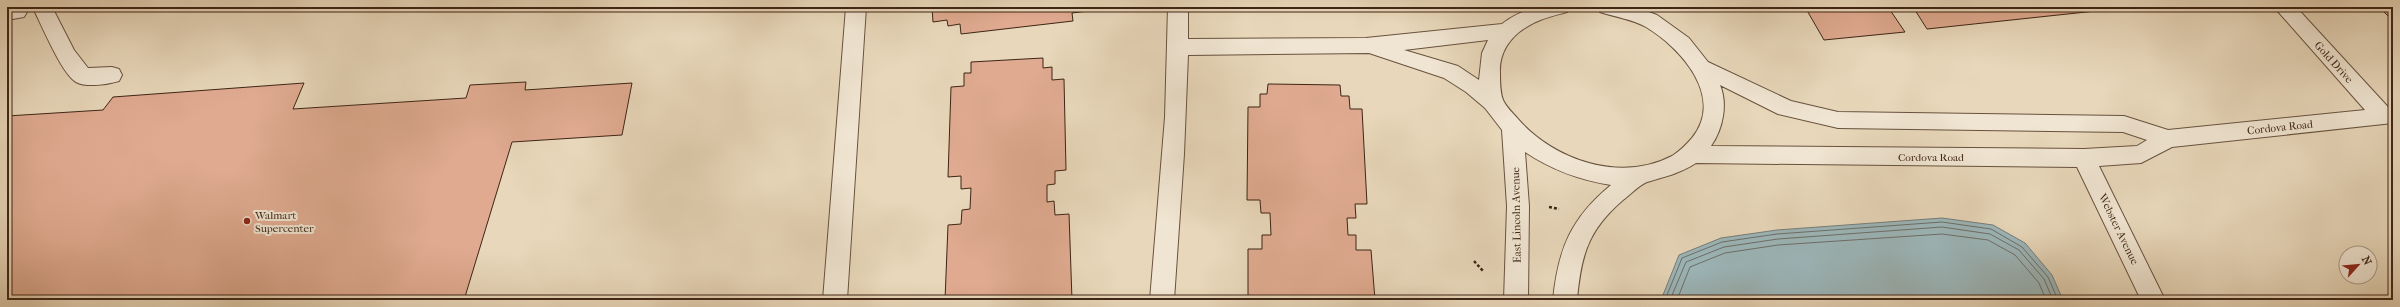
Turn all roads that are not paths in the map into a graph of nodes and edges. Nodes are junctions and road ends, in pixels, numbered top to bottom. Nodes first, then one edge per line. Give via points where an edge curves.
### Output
1 (856, 7) edge
2 (1178, 7) edge
3 (1560, 7) edge
4 (1606, 7) edge
5 (2284, 7) edge
6 (44, 10) dead end
7 (1642, 13) edge
8 (1517, 20) edge
9 (1366, 46) junction
10 (1178, 47) junction
11 (1704, 68) junction
12 (112, 76) dead end
13 (1493, 102) junction
14 (2388, 115) edge
15 (1513, 130) junction
16 (2168, 139) junction
17 (1691, 154) junction
18 (2084, 158) junction
19 (1637, 177) junction
20 (835, 300) edge
21 (1162, 300) edge
22 (1516, 300) edge
23 (1566, 300) edge
24 (2153, 300) edge

1 - 20 street
2 - 10 street
3 - 8 street
4 - 7 street
5 - 14 street, Gold Drive
6 - 12 street via 66,54 83,76
7 - 11 street via 1688,48
8 - 9 street
8 - 13 street via 1493,49 1489,74
9 - 10 street
9 - 13 street via 1450,72
10 - 21 street
11 - 16 street, Cordova Road via 1786,108 1838,120 2124,124
11 - 17 street via 1715,105 1709,132
13 - 15 street
14 - 16 street, Cordova Road
15 - 19 street via 1543,153 1570,167 1596,174
15 - 22 street, East Lincoln Avenue via 1518,206
16 - 18 street, Cordova Road via 2141,154
17 - 18 street, Cordova Road
17 - 19 street via 1667,168
18 - 24 street, Webster Avenue
19 - 23 street via 1607,198 1585,224 1572,252

